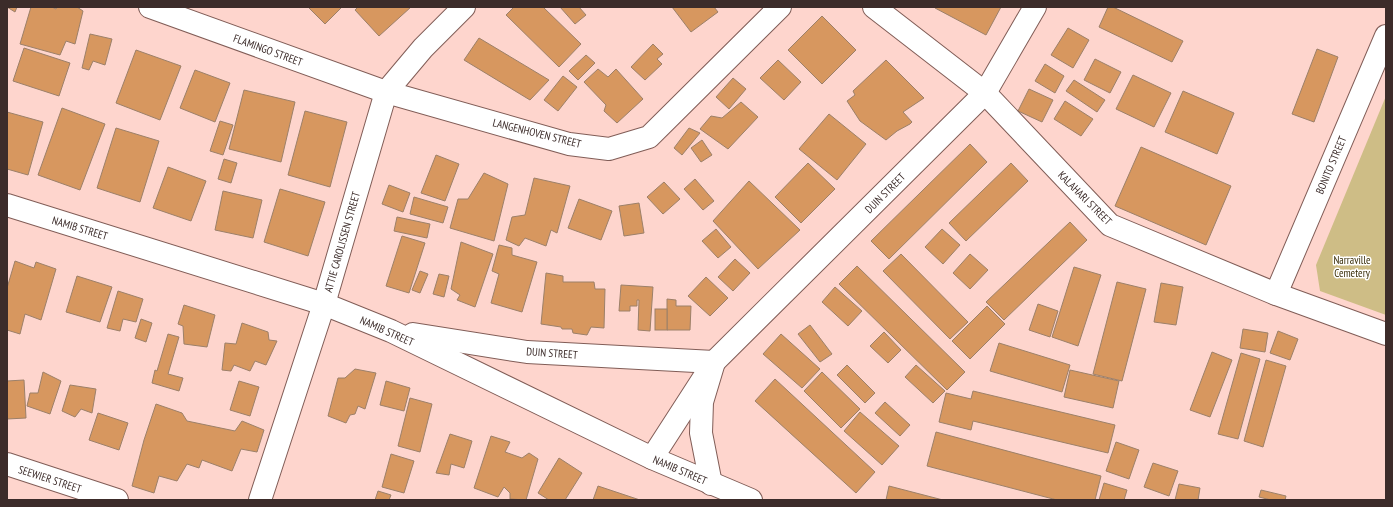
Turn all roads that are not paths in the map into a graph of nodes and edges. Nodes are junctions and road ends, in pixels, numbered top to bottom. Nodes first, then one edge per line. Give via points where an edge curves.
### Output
1 (150, 7) edge
2 (464, 7) edge
3 (780, 7) edge
4 (874, 7) edge
5 (1036, 7) edge
6 (1386, 36) edge
7 (386, 92) junction
8 (986, 93) junction
9 (7, 205) edge
10 (1276, 294) junction
11 (324, 304) junction
12 (390, 331) junction
13 (1386, 334) edge
14 (714, 362) junction
15 (652, 458) junction
16 (7, 464) edge
17 (711, 484) junction
18 (117, 500) edge
19 (260, 500) edge
20 (751, 500) edge

1 - 7 street, FLAMINGO STREET
2 - 7 street, ATTIE CAROLISSEN STREET via 423,48
3 - 7 street, LANGENHOVEN STREET via 649,137 609,149 569,144
4 - 8 street, KALAHARI STREET
5 - 8 street, DUIN STREET
6 - 10 street, BONITO STREET
7 - 11 street, ATTIE CAROLISSEN STREET
8 - 10 street, KALAHARI STREET via 1110,225
8 - 14 street, DUIN STREET
9 - 11 street, NAMIB STREET
10 - 13 street, KALAHARI STREET
11 - 12 street, NAMIB STREET
11 - 19 street, ATTIE CAROLISSEN STREET
12 - 14 street, DUIN STREET via 527,352
12 - 15 street, NAMIB STREET
14 - 15 street, DUIN STREET
14 - 17 street via 702,402 701,433
15 - 17 street, NAMIB STREET
16 - 18 street, SEEWIER STREET
17 - 20 street, NAMIB STREET

